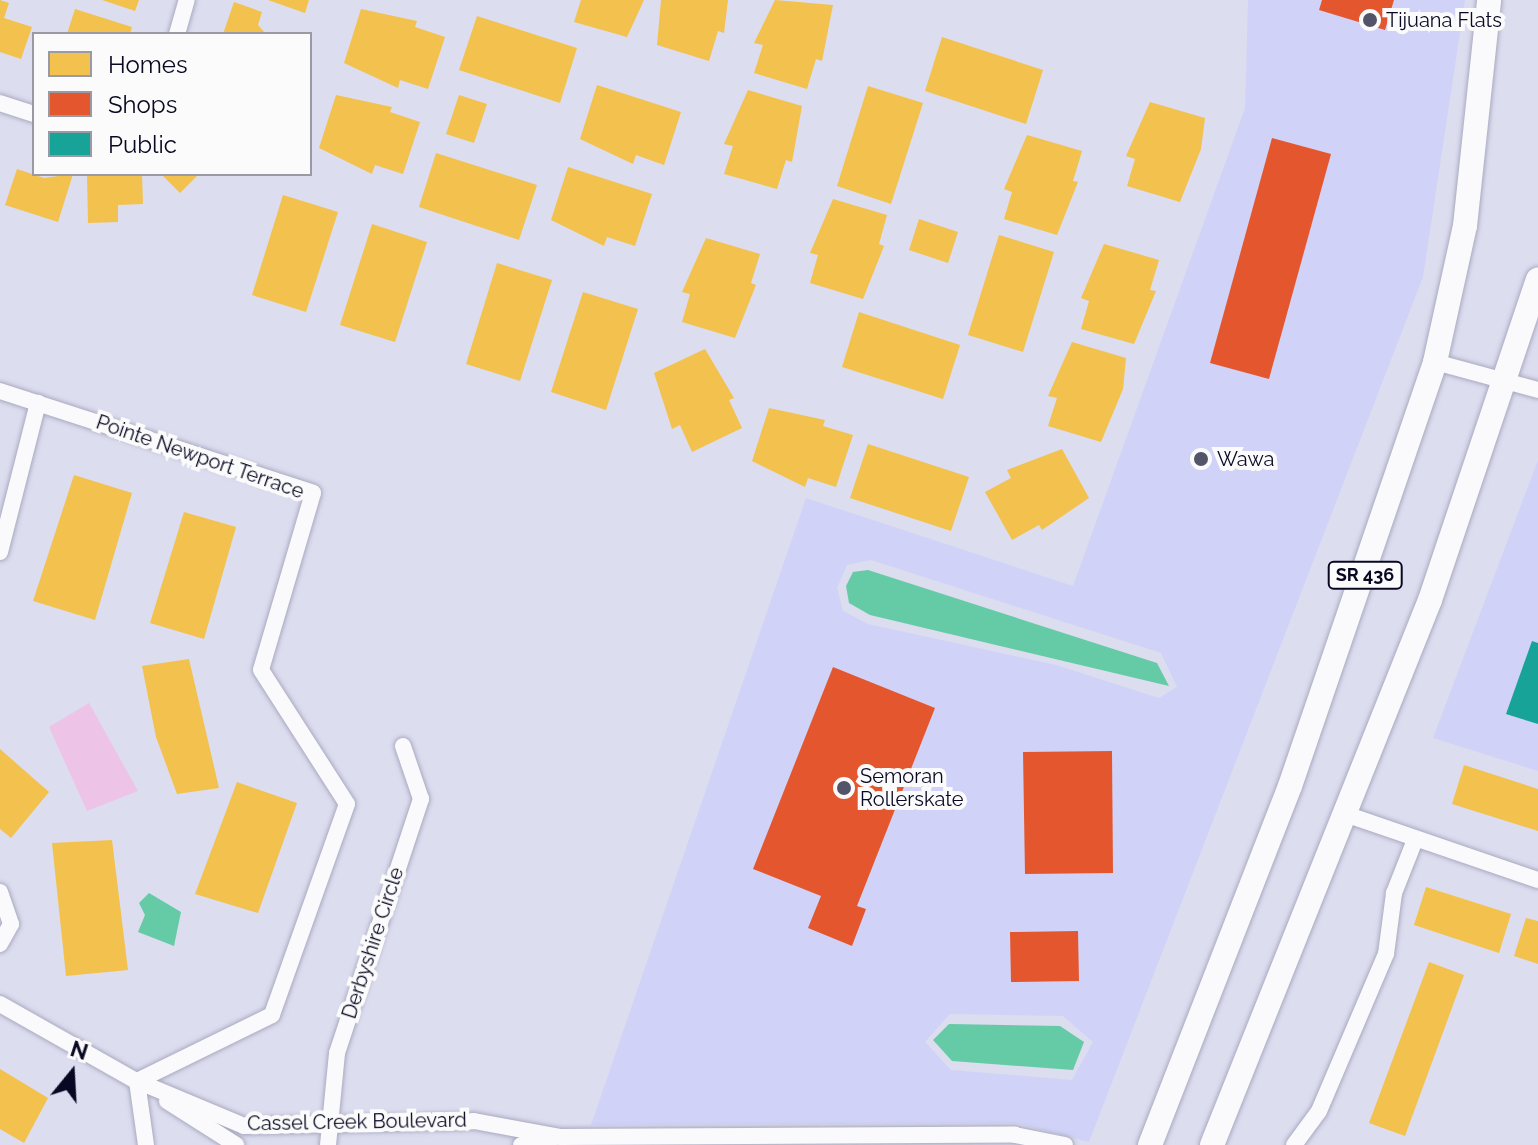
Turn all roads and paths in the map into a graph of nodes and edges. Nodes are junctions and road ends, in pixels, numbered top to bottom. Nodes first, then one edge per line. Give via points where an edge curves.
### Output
1 (187, 0) edge
2 (1489, 0) edge
3 (178, 32) edge
4 (0, 103) edge
5 (31, 113) edge
6 (1538, 280) edge
7 (1435, 362) junction
8 (1508, 380) junction
9 (1538, 390) edge
10 (0, 391) edge
11 (38, 403) junction
12 (0, 552) edge
13 (403, 746) dead end
14 (1348, 815) junction
15 (1415, 840) junction
16 (1538, 880) edge
17 (0, 892) edge
18 (0, 944) edge
19 (0, 1004) edge
20 (137, 1081) junction
21 (328, 1125) junction
22 (560, 1137) junction
23 (146, 1145) edge
24 (236, 1145) edge
25 (328, 1145) edge
26 (521, 1145) edge
27 (1065, 1145) edge
28 (1150, 1145) edge
29 (1212, 1145) edge
30 (1294, 1145) edge

1 - 3 street
2 - 7 main road, SR 436 via 1465,226
4 - 5 street
6 - 8 main road, SR 436
7 - 8 street
7 - 28 main road, SR 436 via 1290,786
8 - 9 street
8 - 14 main road, SR 436
10 - 11 street, Pointe Newport Terrace
11 - 12 street
11 - 20 street, Pointe Newport Terrace via 313,493 261,670 347,804 272,1015
13 - 21 street, Derbyshire Circle via 421,799 337,1053
14 - 15 street
14 - 29 main road, SR 436
15 - 16 street
15 - 30 street via 1394,893 1386,954 1319,1111
17 - 18 street via 11,924
19 - 20 street
20 - 21 street, Cassel Creek Boulevard via 244,1126
20 - 23 street
20 - 24 street, Cassel Creek Boulevard
21 - 22 street, Cassel Creek Boulevard via 474,1121
21 - 25 street, Derbyshire Circle
22 - 26 street, Cassel Creek Boulevard
22 - 27 street, Cassel Creek Boulevard via 1015,1135

